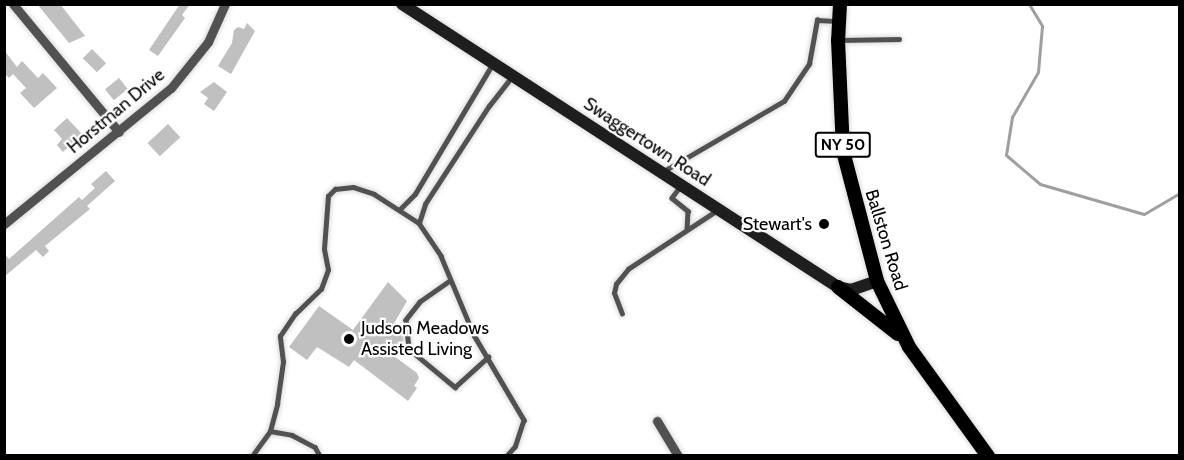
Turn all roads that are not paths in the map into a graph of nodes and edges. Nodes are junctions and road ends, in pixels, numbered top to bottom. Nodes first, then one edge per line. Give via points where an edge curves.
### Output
1 (14, 4) edge
2 (225, 4) edge
3 (402, 4) edge
4 (840, 4) edge
5 (839, 21) junction
6 (899, 39) dead end
7 (838, 40) junction
8 (493, 64) junction
9 (513, 77) junction
10 (119, 132) junction
11 (662, 173) junction
12 (681, 185) junction
13 (400, 209) junction
14 (718, 209) junction
15 (419, 223) junction
16 (4, 224) edge
17 (687, 229) junction
18 (877, 280) junction
19 (450, 281) junction
20 (838, 287) junction
21 (622, 314) dead end
22 (909, 347) junction
23 (488, 357) junction
24 (657, 421) dead end
25 (270, 431) junction
26 (252, 456) edge
27 (320, 456) edge
28 (507, 456) edge
29 (678, 456) edge
30 (988, 456) edge

1 - 10 street
2 - 10 street, Horstman Drive via 191,68
3 - 8 street, Swaggertown Road
4 - 5 main road, Ballston Road / NY 50
5 - 7 main road, Ballston Road / NY 50
5 - 11 lane via 817,20 809,64 784,101
6 - 7 lane
7 - 18 main road, Ballston Road / NY 50 via 843,151
8 - 9 street, Swaggertown Road
8 - 13 lane via 415,194
9 - 11 street, Swaggertown Road
9 - 15 lane via 431,194
10 - 16 street, Horstman Drive
11 - 12 street, Swaggertown Road
12 - 14 street, Swaggertown Road
12 - 17 lane via 672,198 688,211
13 - 15 lane
13 - 25 lane via 374,194 353,188 335,189 328,196 324,249 328,270 321,289 295,314 280,336 283,362
14 - 17 lane
14 - 20 street, Swaggertown Road
15 - 19 lane via 441,256
17 - 21 lane via 644,255 616,284 616,303
18 - 20 street via 851,290
18 - 22 main road, Ballston Road / NY 50
19 - 23 lane
19 - 23 lane via 420,302 406,320 409,350 455,387
20 - 22 main road via 894,329
22 - 30 main road, Ballston Road / NY 50
23 - 28 lane via 524,420 515,447
24 - 29 street
25 - 26 lane
25 - 27 lane via 292,435 315,447

